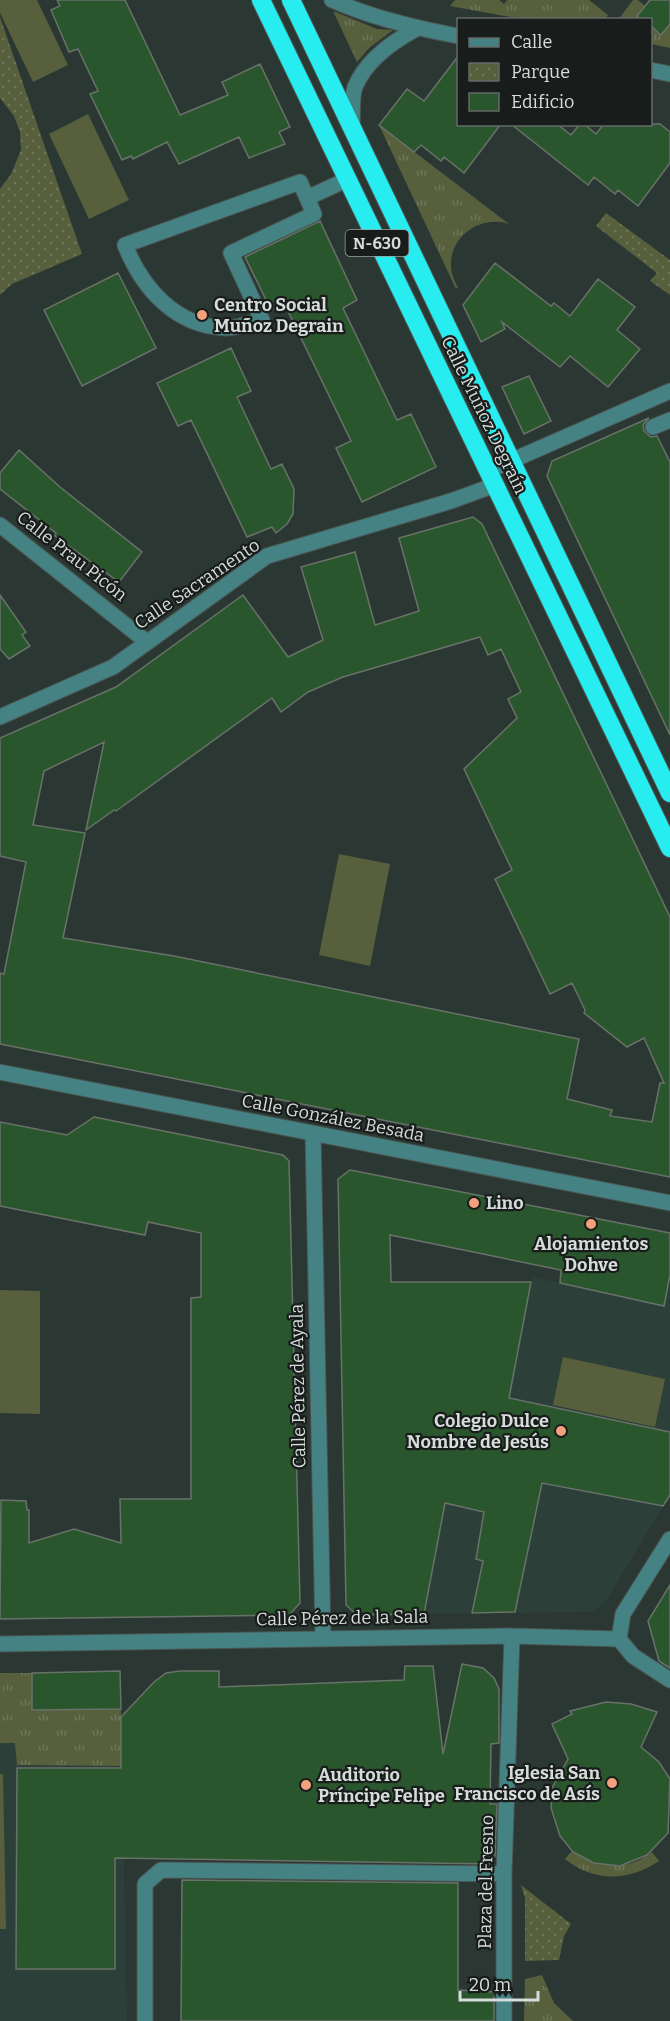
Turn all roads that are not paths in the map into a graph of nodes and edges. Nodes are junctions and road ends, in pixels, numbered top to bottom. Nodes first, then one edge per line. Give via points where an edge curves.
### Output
1 (261, 0) edge
2 (291, 0) edge
3 (332, 0) edge
4 (416, 29) junction
5 (457, 36) edge
6 (652, 70) edge
7 (670, 74) edge
8 (352, 129) junction
9 (346, 180) junction
10 (307, 198) junction
11 (670, 391) edge
12 (670, 420) edge
13 (653, 427) dead end
14 (512, 461) junction
15 (491, 478) junction
16 (0, 525) edge
17 (147, 642) junction
18 (0, 717) edge
19 (670, 793) edge
20 (670, 848) edge
21 (0, 1072) edge
22 (313, 1134) junction
23 (666, 1202) edge
24 (670, 1539) edge
25 (512, 1636) junction
26 (323, 1638) junction
27 (619, 1639) junction
28 (0, 1644) edge
29 (670, 1680) edge
30 (504, 1874) junction
31 (145, 2021) edge
32 (504, 2021) edge

1 - 9 highway, Calle Muñoz Degraín / N-630
2 - 8 highway, Calle Muñoz Degraín / N-630
3 - 4 street
4 - 5 street
4 - 8 street via 373,59 367,68 355,87
6 - 7 street
8 - 14 highway, Calle Muñoz Degraín / N-630
9 - 10 street
9 - 15 highway, Calle Muñoz Degraín / N-630
10 - 10 street via 314,214 231,253 262,320 226,328 196,322 172,311 147,287 125,245 300,182
11 - 14 street, Calle Sacramento
12 - 13 street
14 - 15 street, Calle Sacramento
14 - 19 highway, Calle Muñoz Degraín / N-630
15 - 17 street, Calle Sacramento via 451,501 267,556
15 - 20 highway, Calle Muñoz Degraín / N-630
16 - 17 street, Calle Prau Picón
17 - 18 street, Calle Sacramento via 113,668
21 - 22 street, Calle González Besada
22 - 23 street, Calle González Besada
22 - 26 street, Calle Pérez de Ayala
24 - 27 street via 623,1614
25 - 26 street, Calle Pérez de la Sala
25 - 27 street, Calle Pérez de la Sala
25 - 30 street, Plaza del Fresno
26 - 28 street, Calle Pérez de la Sala
27 - 29 street via 633,1656
30 - 31 street via 161,1870 145,1884
30 - 32 street, Plaza del Fresno

